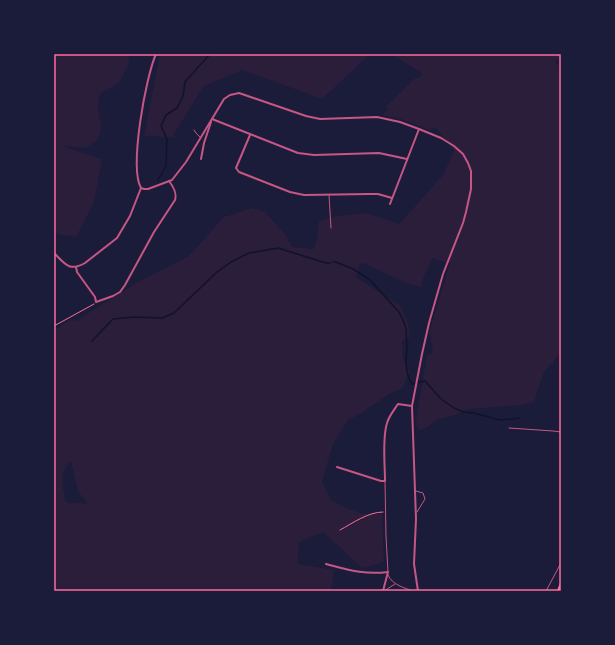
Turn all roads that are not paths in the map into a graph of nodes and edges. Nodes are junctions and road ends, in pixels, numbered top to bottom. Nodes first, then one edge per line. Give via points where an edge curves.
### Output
1 (156, 54) edge
2 (211, 120) junction
3 (419, 128) junction
4 (194, 130) dead end
5 (250, 135) junction
6 (201, 138) junction
7 (201, 159) dead end
8 (407, 159) junction
9 (169, 181) junction
10 (140, 188) junction
11 (330, 195) junction
12 (392, 198) junction
13 (390, 204) dead end
14 (330, 228) dead end
15 (54, 253) edge
16 (76, 267) junction
17 (412, 406) junction
18 (509, 428) dead end
19 (561, 432) edge
20 (336, 467) dead end
21 (385, 481) junction
22 (415, 491) junction
23 (416, 513) junction
24 (561, 563) edge
25 (326, 564) dead end
26 (388, 572) junction
27 (396, 584) junction
28 (561, 584) edge
29 (383, 591) edge
30 (413, 591) edge
31 (418, 591) edge
32 (546, 591) edge
33 (558, 591) edge

1 - 10 street via 142,108 137,151
2 - 3 street via 224,99 239,93 320,119 377,118
2 - 5 street
2 - 6 street
2 - 7 street
3 - 8 street
3 - 17 street via 441,138 463,154 471,171 471,189 463,223 443,274 429,323
4 - 6 lane
5 - 8 street via 298,153 379,153
5 - 11 street via 236,168 239,172 290,192
6 - 9 street via 186,162
8 - 12 street
9 - 10 street via 148,189
9 - 16 street via 176,196 175,200 120,292 96,302
10 - 16 street via 130,216 117,238
11 - 12 street via 378,194
11 - 14 lane
12 - 13 street
15 - 16 street via 67,265
17 - 21 street via 398,404 387,423
17 - 22 street
18 - 19 lane
20 - 21 street
21 - 26 lane
22 - 23 street
22 - 23 lane via 422,493 425,499
23 - 31 street via 414,564
24 - 32 lane
25 - 26 street via 362,573
26 - 27 lane via 390,579
26 - 29 street
27 - 29 lane
27 - 30 lane
28 - 33 main road

